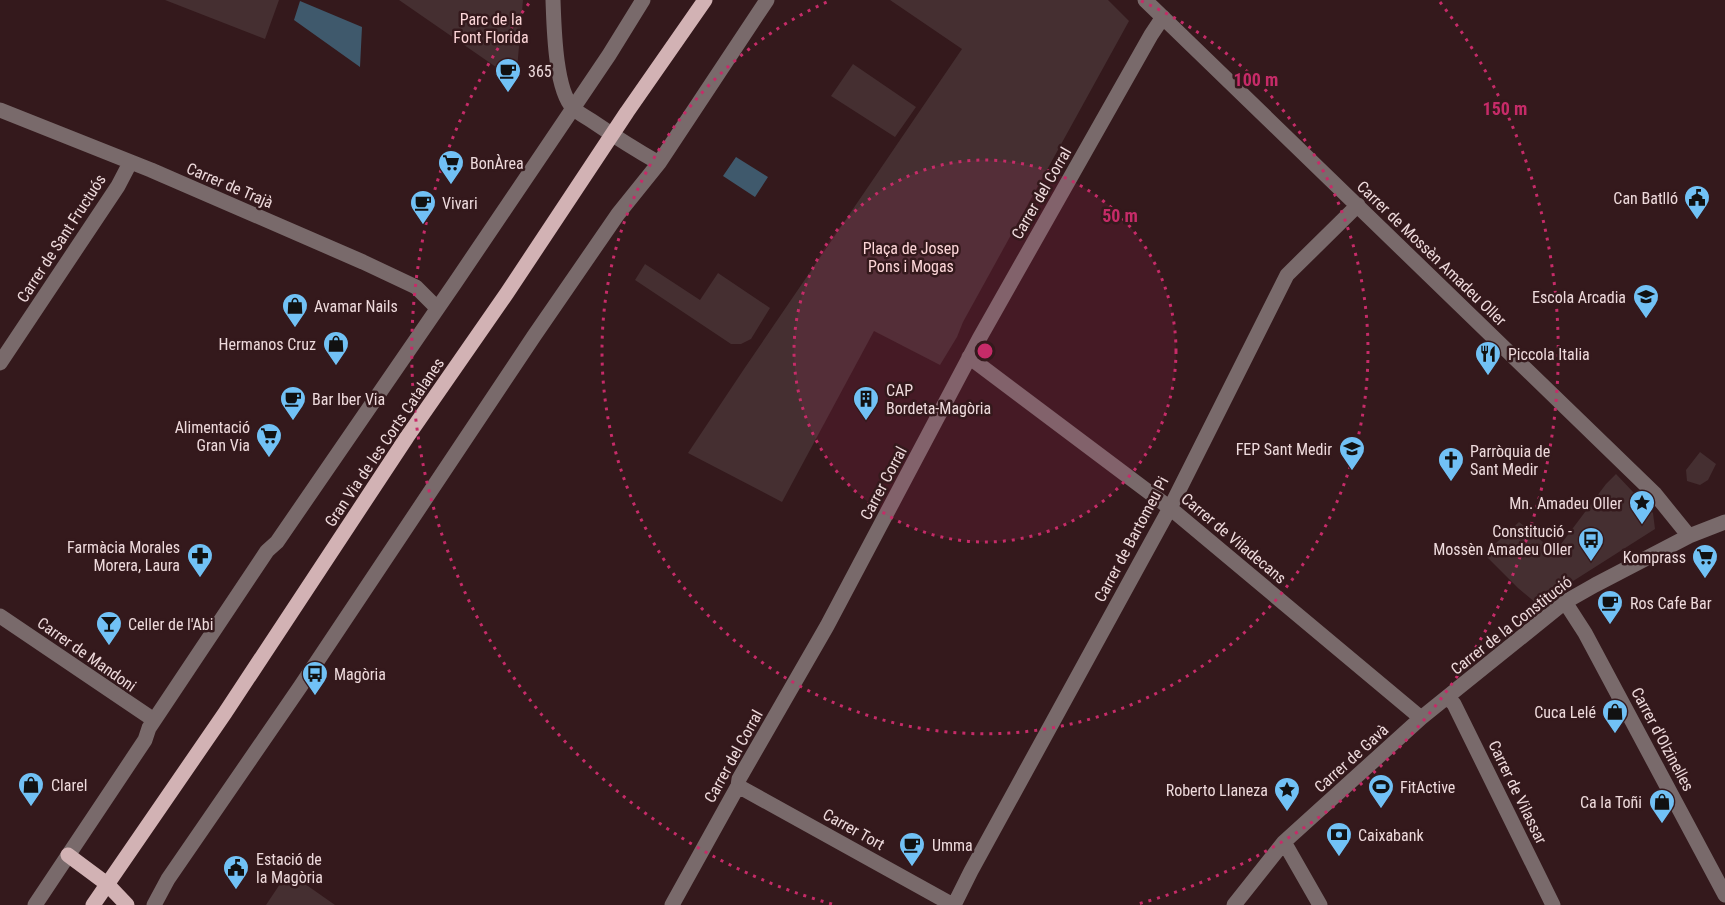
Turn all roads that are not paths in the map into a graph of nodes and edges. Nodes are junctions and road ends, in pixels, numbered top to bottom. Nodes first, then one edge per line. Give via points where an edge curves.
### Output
1 (553, 0) edge
2 (643, 0) edge
3 (705, 0) edge
4 (767, 0) edge
5 (1145, 0) edge
6 (1163, 17) junction
7 (573, 108) junction
8 (0, 110) edge
9 (612, 135) junction
10 (130, 163) junction
11 (659, 163) junction
12 (1358, 205) junction
13 (437, 308) junction
14 (969, 357) junction
15 (0, 363) edge
16 (1170, 508) junction
17 (1725, 522) edge
18 (1689, 536) junction
19 (1565, 602) junction
20 (0, 616) edge
21 (827, 626) joint
22 (1447, 697) junction
23 (1421, 718) junction
24 (154, 720) junction
25 (738, 786) junction
26 (1284, 842) junction
27 (68, 855) junction
28 (107, 884) junction
29 (1725, 895) edge
30 (35, 905) edge
31 (93, 905) edge
32 (127, 905) edge
33 (154, 905) edge
34 (672, 905) edge
35 (954, 905) edge
36 (1234, 905) edge
37 (1320, 905) edge
38 (1553, 905) edge

1 - 7 street via 561,80
2 - 7 street
3 - 9 main road, Gran Via de les Corts Catalanes
4 - 11 street
5 - 6 street, Carrer de Mossèn Amadeu Oller
6 - 12 street, Carrer de Mossèn Amadeu Oller
6 - 14 street, Carrer del Corral
7 - 9 street
7 - 13 street
8 - 10 street, Carrer de Trajà
9 - 11 street
9 - 28 main road, Gran Via de les Corts Catalanes
10 - 13 street, Carrer de Trajà via 372,266 416,287
10 - 15 street, Carrer de Sant Fructuós
11 - 33 street via 618,214 534,336
12 - 16 street, Carrer de Bartomeu Pi via 1287,275
12 - 18 street, Carrer de Mossèn Amadeu Oller via 1655,494
13 - 24 street
14 - 16 street, Carrer de Viladecans
14 - 21 street, Carrer Corral
16 - 23 street, Carrer de Viladecans
16 - 35 street, Carrer de Bartomeu Pi
17 - 18 street, Carrer de la Constitució
18 - 19 street, Carrer de la Constitució
19 - 22 street, Carrer de la Constitució
19 - 29 street, Carrer d'Olzinelles via 1586,633
20 - 24 street, Carrer de Mandoni
21 - 25 street, Carrer del Corral
22 - 23 street, Carrer de la Constitució
22 - 38 street, Carrer de Vilassar via 1454,704
23 - 26 street, Carrer de Gavà
24 - 27 street via 145,740
25 - 34 street, Carrer del Corral
25 - 35 street, Carrer Tort
26 - 36 street, Carrer de Gavà
26 - 37 street
27 - 28 main road
27 - 30 street
28 - 31 main road, Gran Via de les Corts Catalanes
28 - 32 main road

